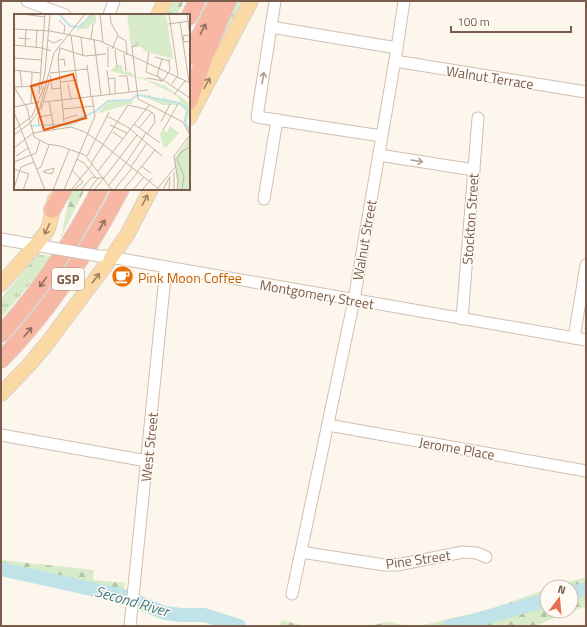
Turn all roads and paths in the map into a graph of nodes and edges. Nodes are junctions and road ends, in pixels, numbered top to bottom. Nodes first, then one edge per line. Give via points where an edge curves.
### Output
1 (27, 1) edge
2 (114, 1) edge
3 (165, 1) edge
4 (190, 1) edge
5 (197, 1) edge
6 (218, 1) edge
7 (228, 1) edge
8 (251, 1) edge
9 (275, 1) edge
10 (404, 1) edge
11 (61, 14) edge
12 (109, 14) edge
13 (158, 14) edge
14 (182, 14) edge
15 (190, 15) edge
16 (271, 27) junction
17 (397, 48) junction
18 (190, 55) edge
19 (395, 61) junction
20 (586, 92) edge
21 (190, 99) edge
22 (190, 116) edge
23 (478, 118) dead end
24 (277, 120) junction
25 (381, 136) junction
26 (379, 155) junction
27 (474, 170) junction
28 (56, 190) edge
29 (63, 190) edge
30 (99, 190) edge
31 (120, 190) edge
32 (150, 190) edge
33 (264, 199) dead end
34 (52, 210) junction
35 (1, 239) edge
36 (36, 245) junction
37 (105, 257) junction
38 (586, 265) edge
39 (166, 267) junction
40 (1, 284) edge
41 (354, 300) junction
42 (462, 319) junction
43 (1, 334) edge
44 (574, 338) junction
45 (586, 340) edge
46 (1, 360) edge
47 (1, 394) edge
48 (328, 425) junction
49 (1, 435) edge
50 (147, 461) junction
51 (586, 471) edge
52 (301, 552) junction
53 (486, 557) dead end
54 (292, 594) dead end
55 (130, 626) edge

1 - 11 street
2 - 12 street
3 - 13 main road
4 - 14 highway
5 - 15 highway
18 -> 6 highway
7 - 21 highway
22 -> 8 main road
9 - 16 street
10 - 17 street, Walnut Street
16 - 17 street
24 -> 16 street via 257,117
17 - 19 street, Walnut Street
19 - 20 street, Walnut Terrace
19 - 25 street, Walnut Street
23 - 27 street, Stockton Street
24 - 25 street
24 - 33 street
25 - 26 street, Walnut Street
26 -> 27 street
26 - 41 street, Walnut Street
27 - 42 street, Stockton Street
28 - 34 main road
29 - 34 highway
30 -> 43 highway, GSP via 47,278
46 -> 31 highway, GSP via 37,320 72,273
37 -> 32 main road via 127,235
34 -> 36 main road via 47,231
35 - 36 street, Montgomery Street
36 - 37 street, Montgomery Street, bridge
36 - 40 main road
37 - 39 street, Montgomery Street
47 -> 37 main road via 45,346
38 - 44 street
39 - 41 street, Montgomery Street
39 - 50 street, West Street
41 - 42 street, Montgomery Street
41 - 48 street, Walnut Street
42 - 44 street, Montgomery Street
44 - 45 street, Montgomery Street
48 - 51 street, Jerome Place
48 - 52 street, Walnut Street
49 - 50 street
50 - 55 street, West Street
52 - 53 street, Pine Street via 391,566 464,552
52 - 54 street, Walnut Street

